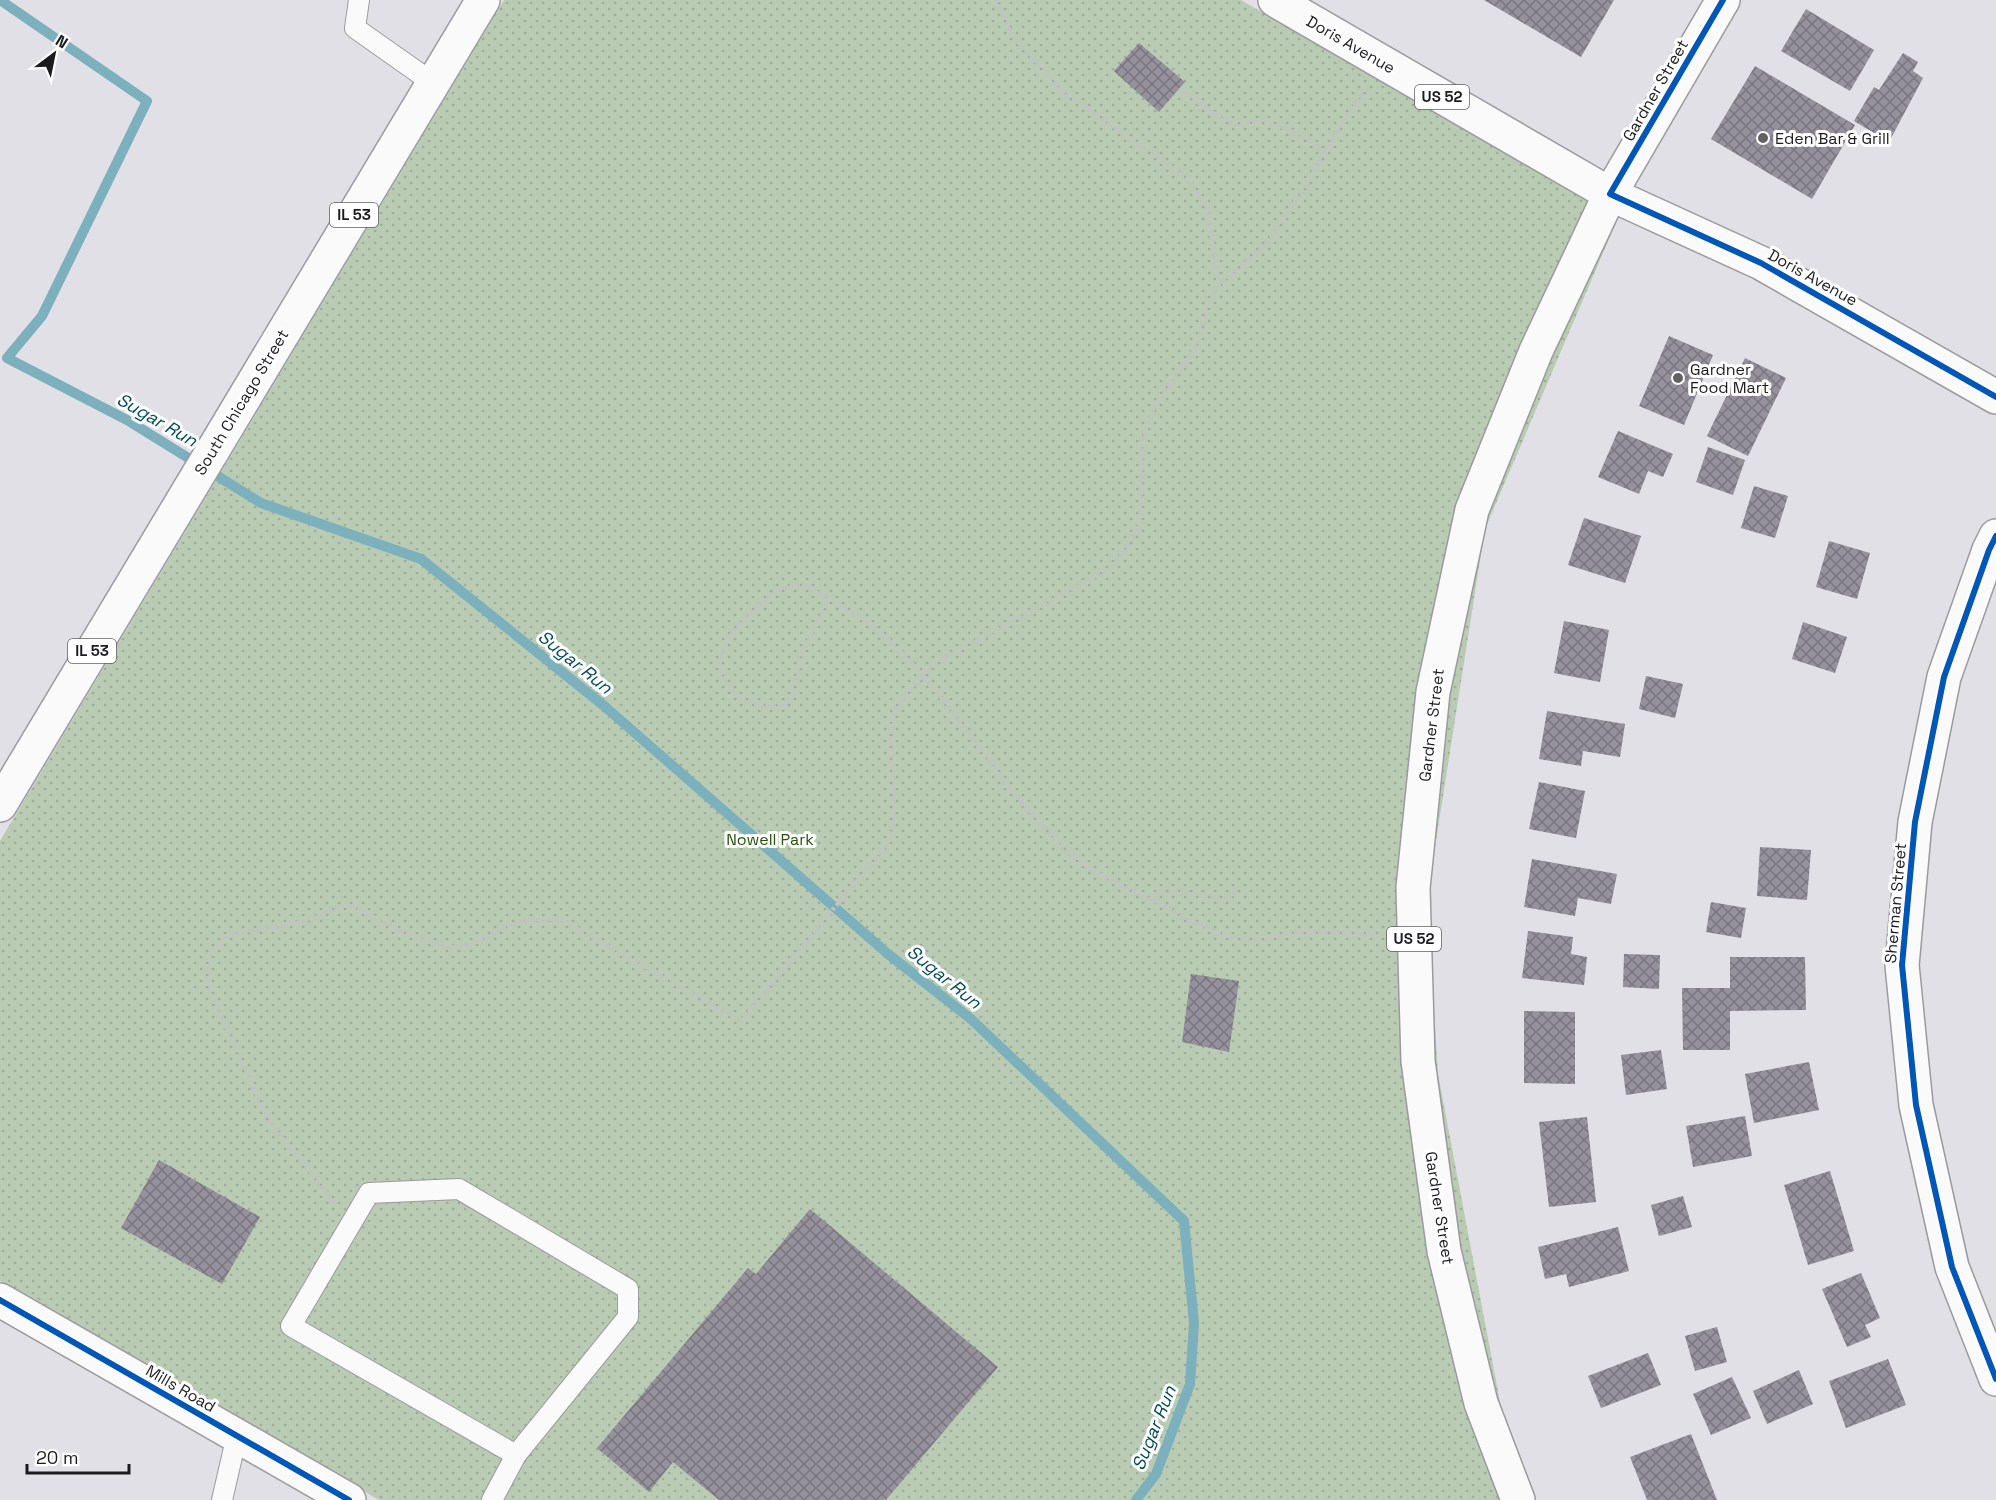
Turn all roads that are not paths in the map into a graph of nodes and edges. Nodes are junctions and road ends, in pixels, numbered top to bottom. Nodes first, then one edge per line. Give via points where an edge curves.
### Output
1 (359, 0) edge
2 (483, 0) edge
3 (1275, 0) edge
4 (1723, 0) edge
5 (433, 83) junction
6 (1610, 194) junction
7 (1996, 397) edge
8 (1996, 536) edge
9 (0, 805) edge
10 (0, 1300) edge
11 (1996, 1379) edge
12 (237, 1435) junction
13 (516, 1455) junction
14 (222, 1500) edge
15 (349, 1500) edge
16 (492, 1500) edge
17 (1518, 1500) edge

1 - 5 lane via 355,28
2 - 5 main road, South Chicago Street / IL 53
3 - 6 main road, Doris Avenue / US 52
4 - 6 main road, Gardner Street
5 - 9 main road, South Chicago Street / IL 53
6 - 7 main road, Doris Avenue via 1761,263
6 - 17 main road, Gardner Street / US 52 via 1536,351 1472,510 1433,692 1413,888 1418,1060 1444,1251 1481,1403
8 - 11 main road, Sherman Street via 1944,677 1915,822 1902,964 1916,1105 1952,1267
10 - 12 main road, Mills Road
12 - 14 lane
12 - 15 main road, Mills Road
13 - 13 lane via 628,1317 628,1288 459,1189 369,1193 291,1326
13 - 16 lane

